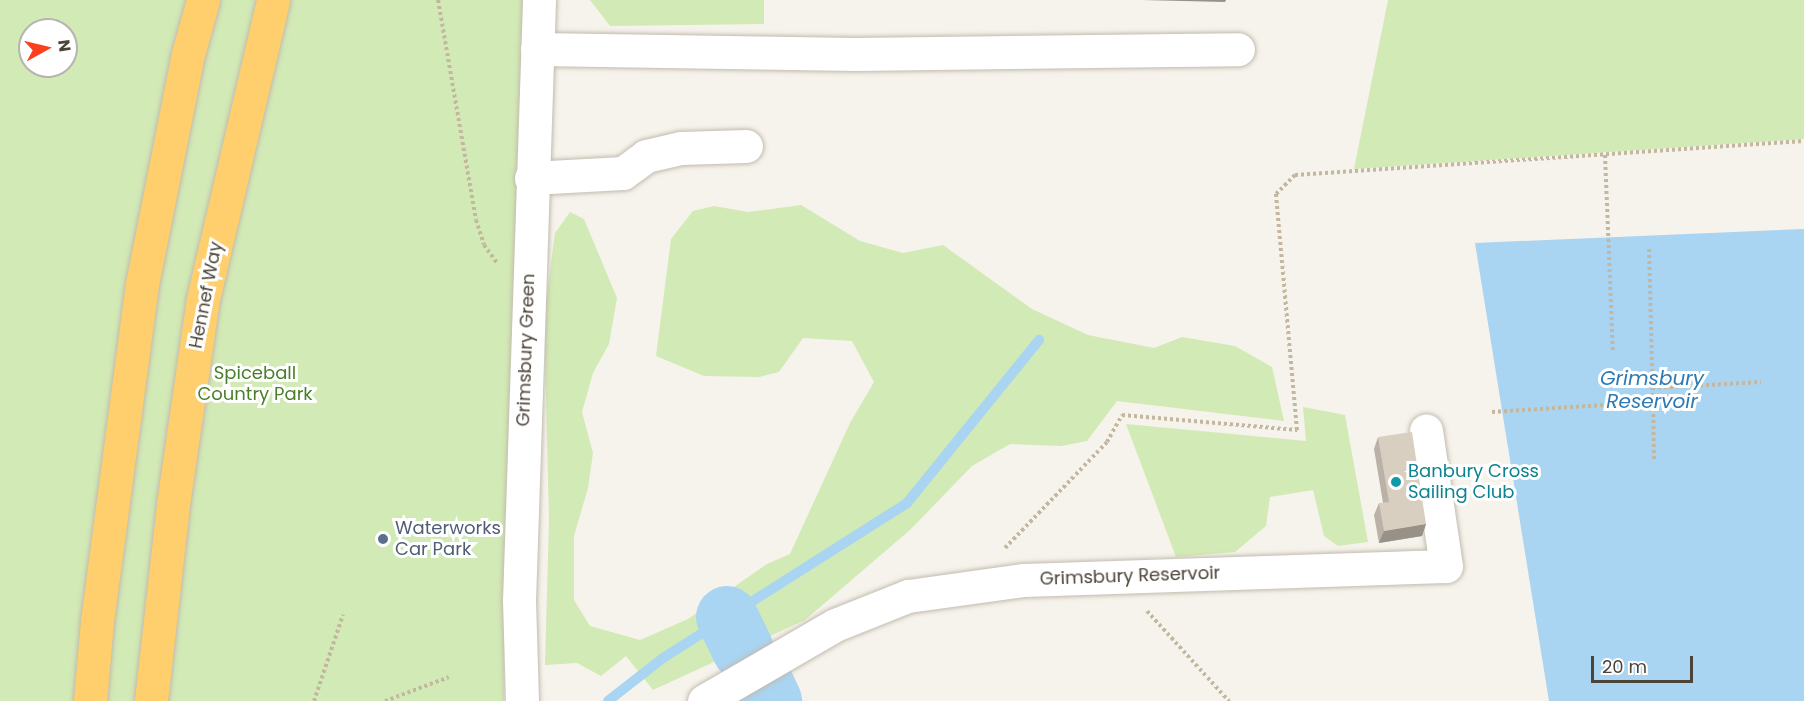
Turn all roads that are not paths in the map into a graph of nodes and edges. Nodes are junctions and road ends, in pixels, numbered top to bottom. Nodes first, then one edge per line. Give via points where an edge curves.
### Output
1 (203, 0) edge
2 (273, 0) edge
3 (539, 0) edge
4 (537, 49) junction
5 (1238, 49) dead end
6 (746, 146) dead end
7 (531, 178) junction
8 (1426, 430) dead end
9 (90, 701) edge
10 (151, 701) edge
11 (522, 701) edge
12 (704, 701) edge

1 - 9 highway via 188,54 142,285
2 - 10 highway, Hennef Way via 202,299
3 - 4 street, Grimsbury Green
4 - 5 street via 855,54
4 - 7 street, Grimsbury Green
6 - 7 street via 681,148 645,156 623,173
7 - 11 street, Grimsbury Green via 519,601
8 - 12 street, Grimsbury Reservoir via 1446,566 1024,580 908,596 835,625

